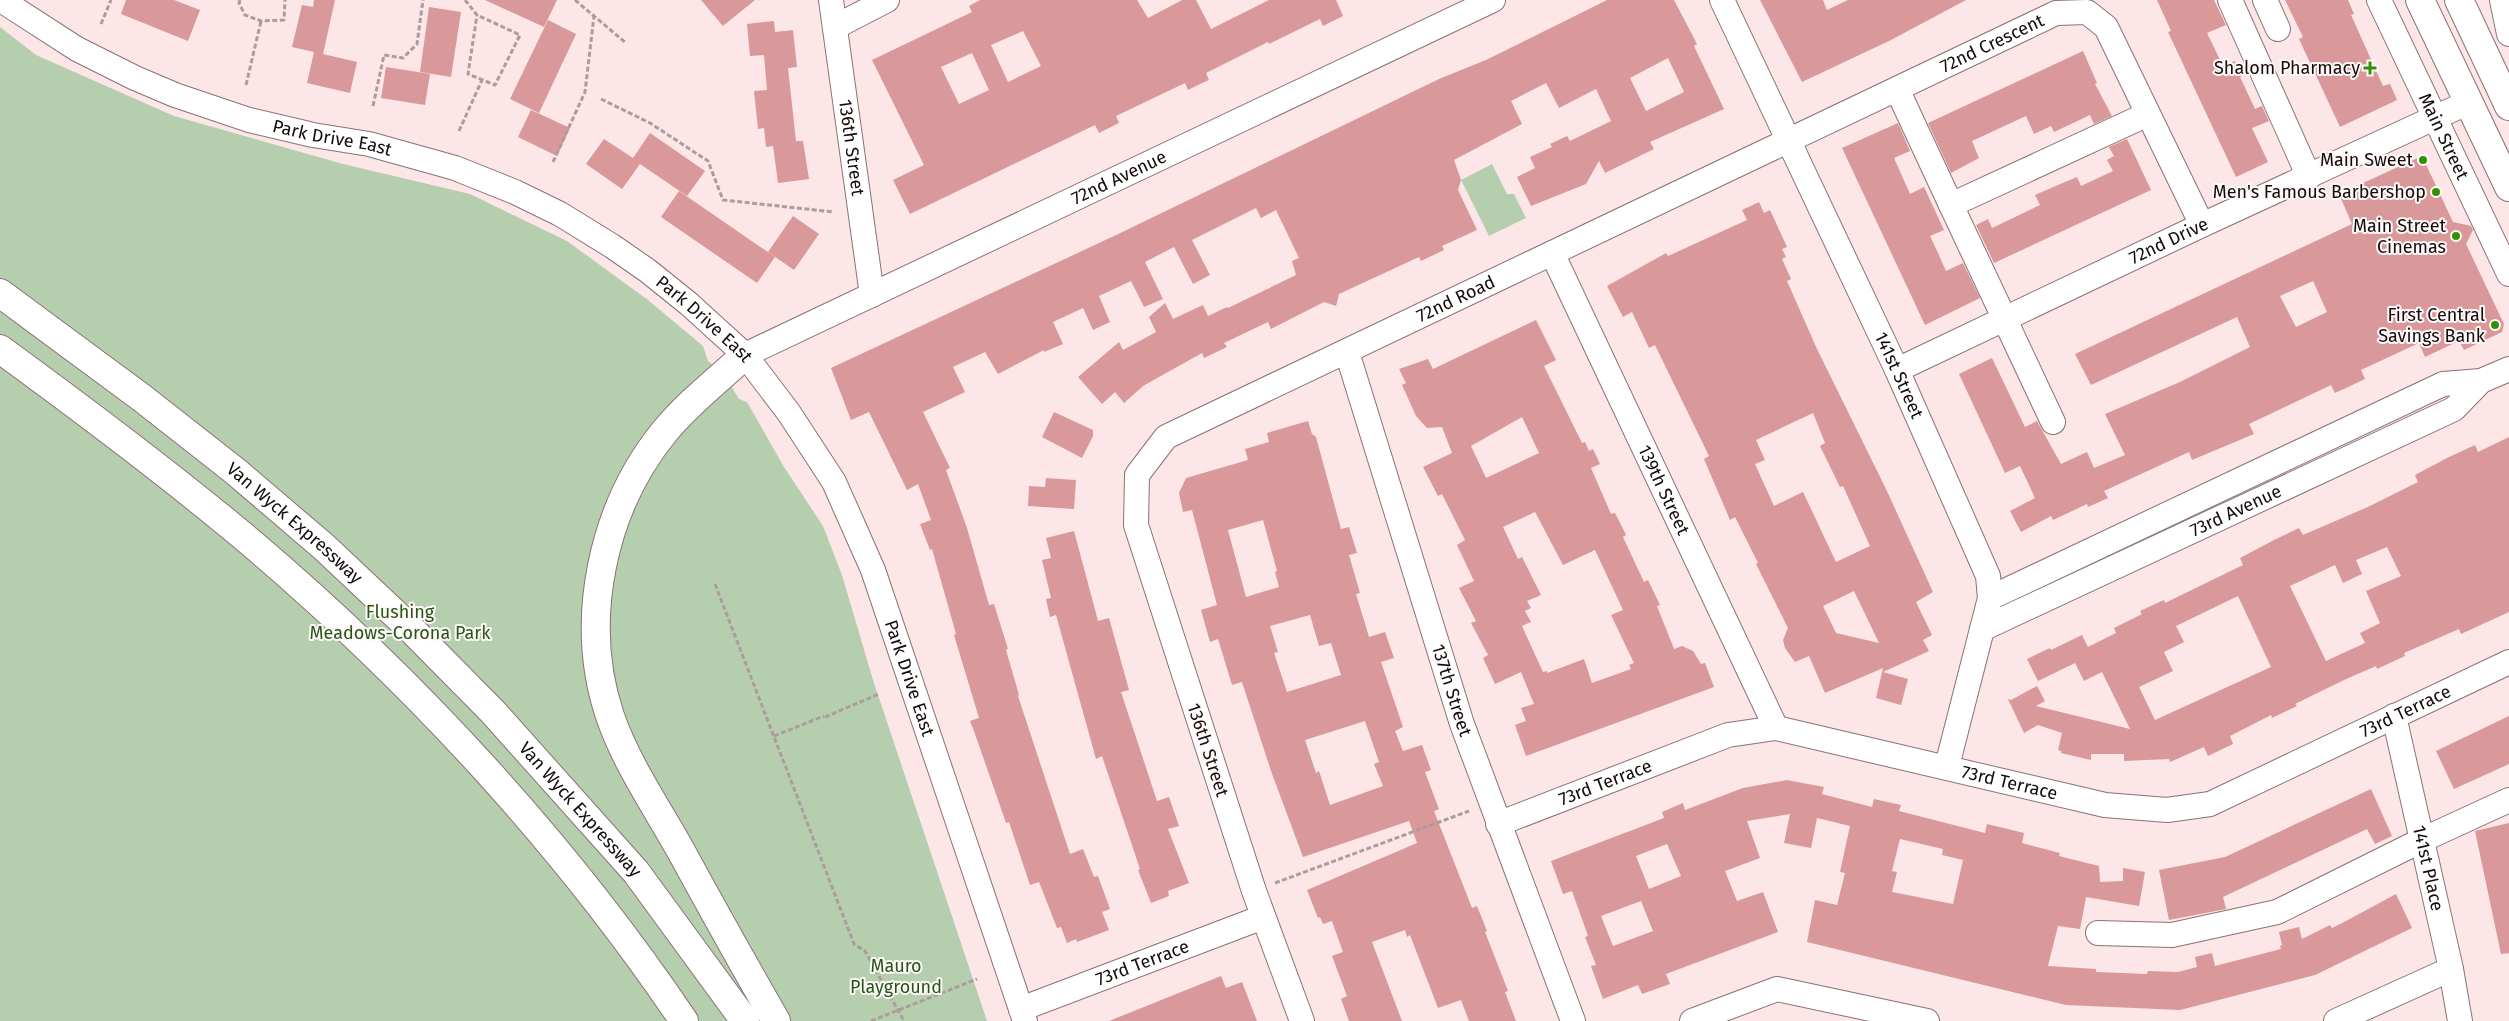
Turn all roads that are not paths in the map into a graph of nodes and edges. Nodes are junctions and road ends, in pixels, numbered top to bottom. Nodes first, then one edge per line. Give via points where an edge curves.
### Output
1 (1, 0) edge
2 (831, 0) edge
3 (887, 0) edge
4 (1493, 0) edge
5 (1722, 0) edge
6 (2230, 0) edge
7 (2265, 0) edge
8 (2379, 0) edge
9 (2420, 0) edge
10 (2459, 0) edge
11 (2502, 0) edge
12 (835, 27) junction
13 (2278, 29) dead end
14 (2509, 34) edge
15 (1897, 89) junction
16 (2507, 94) edge
17 (2470, 102) junction
18 (2148, 114) junction
19 (2435, 119) junction
20 (1789, 141) junction
21 (2309, 177) junction
22 (2509, 188) edge
23 (1951, 205) junction
24 (2202, 225) junction
25 (1552, 253) junction
26 (2509, 274) edge
27 (0, 293) edge
28 (872, 295) junction
29 (2006, 319) junction
30 (0, 349) edge
31 (1347, 352) junction
32 (745, 355) junction
33 (2509, 369) edge
34 (1897, 370) junction
35 (2481, 381) junction
36 (2053, 422) dead end
37 (1137, 475) joint
38 (1990, 598) junction
39 (1982, 629) junction
40 (2509, 662) edge
41 (2394, 716) junction
42 (1776, 728) junction
43 (1947, 766) junction
44 (2509, 800) edge
45 (1498, 824) junction
46 (2422, 840) junction
47 (1263, 917) junction
48 (2098, 933) dead end
49 (2451, 969) junction
50 (1023, 1015) edge
51 (684, 1021) edge
52 (745, 1021) edge
53 (776, 1021) edge
54 (1302, 1021) edge
55 (1573, 1021) edge
56 (1692, 1021) edge
57 (1927, 1021) edge
58 (2336, 1021) edge
59 (2460, 1021) edge

1 - 32 street, Park Drive East via 77,49 175,95 249,120 369,144 446,166 515,192 560,214 648,271
2 - 12 street, 136th Street
3 - 12 street
4 - 28 street, 72nd Avenue
5 - 20 street, 141st Street
6 - 21 street
7 - 13 street
8 - 19 street, Main Street
9 - 17 main road
10 - 16 main road
11 - 14 street
12 - 28 street, 136th Street
15 - 18 street, 72nd Crescent via 2056,13 2087,12 2106,27
15 - 20 street, 72nd Crescent
15 - 23 street
17 - 19 street, 72nd Drive
17 - 22 main road
18 - 23 street
18 - 24 street, 72nd Crescent
19 - 21 street, 72nd Drive
19 - 26 street, Main Street
20 - 25 street, 72nd Road
20 - 34 street, 141st Street
21 - 24 street, 72nd Drive
23 - 29 street
24 - 29 street, 72nd Drive
25 - 31 street, 72nd Road
25 - 42 street, 139th Street
27 - 52 main road, Van Wyck Expressway via 235,471 324,547 410,628 493,712 636,872
28 - 32 street, 72nd Avenue
29 - 34 street, 72nd Drive
29 - 36 street
30 - 51 main road via 214,512 294,580 400,681 500,786 573,872 657,980
31 - 37 street, 72nd Road via 1166,438
31 - 45 street, 137th Street via 1462,724
32 - 50 street, Park Drive East via 790,413 834,482 873,570
32 - 53 main road via 665,431 626,492 605,554 599,585 596,638 598,666 610,716 633,766
33 - 35 street, 73rd Avenue
34 - 38 street, 141st Street via 1988,576
35 - 38 street, 73rd Avenue via 2443,384
35 - 39 street, 73rd Avenue via 2454,409
37 - 47 street, 136th Street via 1136,525
38 - 39 street, 141st Street
39 - 43 street, 141st Street
40 - 41 street, 73rd Terrace
41 - 43 street, 73rd Terrace via 2210,804 2167,810 2105,805
41 - 46 street, 141st Place
42 - 43 street, 73rd Terrace
42 - 45 street, 73rd Terrace via 1728,735
44 - 46 street
45 - 55 street, 137th Street
46 - 48 street via 2277,912 2172,935
46 - 49 street, 141st Place
47 - 50 street, 73rd Terrace
47 - 54 street, 136th Street
49 - 58 street
49 - 59 street, 141st Place
56 - 57 street via 1777,989

